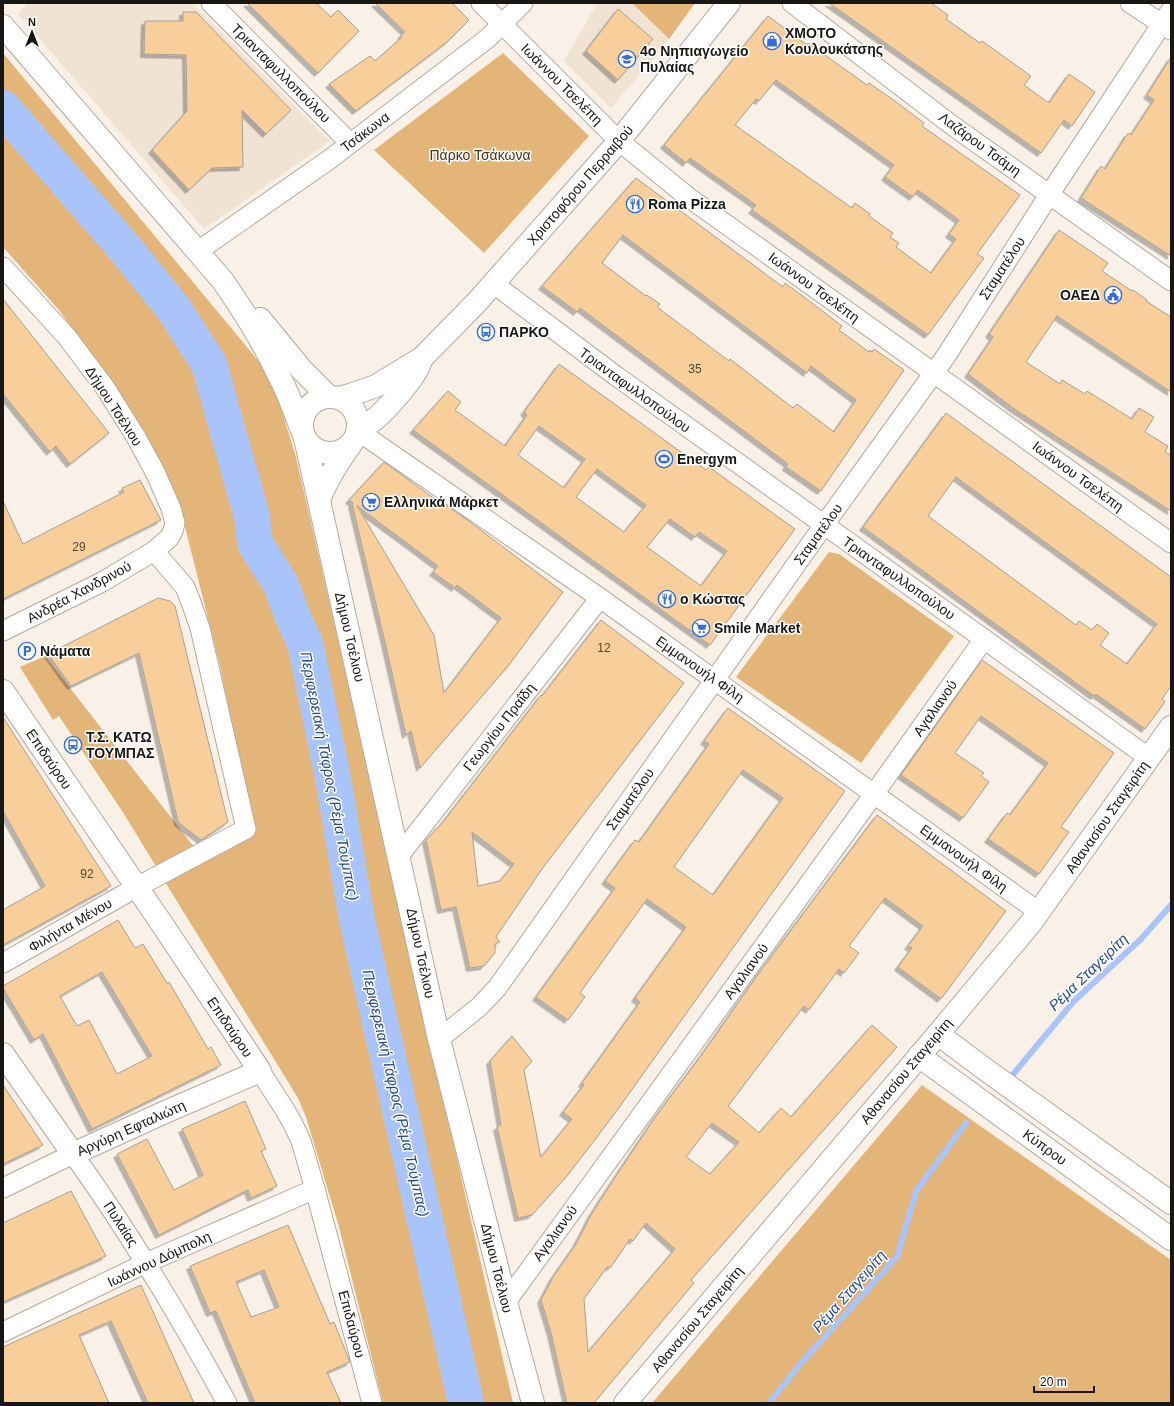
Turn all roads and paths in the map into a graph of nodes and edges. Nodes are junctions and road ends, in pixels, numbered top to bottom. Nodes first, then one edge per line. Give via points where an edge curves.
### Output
1 (211, 3) edge
2 (481, 3) edge
3 (523, 3) edge
4 (729, 3) edge
5 (792, 3) edge
6 (1130, 3) edge
7 (1168, 21) edge
8 (503, 25) junction
9 (3, 26) edge
10 (620, 141) junction
11 (350, 143) junction
12 (1049, 194) junction
13 (198, 251) junction
14 (3, 267) edge
15 (223, 281) junction
16 (1171, 281) edge
17 (494, 284) junction
18 (422, 358) junction
19 (934, 373) junction
20 (334, 397) junction
21 (356, 433) junction
22 (304, 435) junction
23 (319, 500) junction
24 (824, 525) junction
25 (1171, 543) edge
26 (154, 551) junction
27 (600, 598) junction
28 (3, 631) edge
29 (984, 639) junction
30 (714, 680) junction
31 (3, 691) edge
32 (1171, 727) edge
33 (1148, 758) junction
34 (874, 794) junction
35 (399, 856) junction
36 (137, 887) junction
37 (1039, 912) junction
38 (3, 963) edge
39 (938, 1034) junction
40 (439, 1039) junction
41 (3, 1054) edge
42 (919, 1056) junction
43 (260, 1071) junction
44 (73, 1154) junction
45 (3, 1188) edge
46 (316, 1189) junction
47 (1171, 1203) edge
48 (1171, 1239) edge
49 (146, 1263) junction
50 (506, 1302) junction
51 (3, 1332) edge
52 (227, 1403) edge
53 (372, 1403) edge
54 (533, 1403) edge
55 (625, 1403) edge

1 - 11 street, Τριανταφυλλοπούλου
2 - 8 street, Ιωάννου Τσελέπη
3 - 8 street, Τσάκωνα
4 - 10 street, Χριστοφόρου Περραιβού
5 - 12 street, Λαζάρου Τσάμη via 953,126
6 - 7 street
7 - 12 street, Σταματέλου
8 - 10 street, Ιωάννου Τσελέπη
8 - 11 street, Τσάκωνα
9 - 13 street, Δήμου Τσέλιου
10 - 17 street, Χριστοφόρου Περραιβού
10 - 19 street, Ιωάννου Τσελέπη via 688,197
11 - 13 street, Τσάκωνα
12 - 16 street, Λαζάρου Τσάμη
12 - 19 street, Σταματέλου
13 - 15 street, Δήμου Τσέλιου
14 - 26 street, Δήμου Τσέλιου via 67,337 106,389 155,472 175,524 169,538
15 - 20 street, Δήμου Τσέλιου via 248,305 302,370
15 - 22 street, Δήμου Τσέλιου via 270,357
17 - 18 street, Χριστοφόρου Περραιβού
17 - 24 street, Τριανταφυλλοπούλου via 616,376
18 - 20 street, Χριστοφόρου Περραιβού via 376,386
18 - 21 street, Χριστοφόρου Περραιβού via 414,376 383,411
19 - 24 street, Σταματέλου
19 - 25 street, Ιωάννου Τσελέπη
20 - 21 street via 347,402 353,409 357,417
20 - 22 street via 320,399 308,408 302,421
21 - 22 street via 339,452 324,453 311,446
21 - 23 street via 327,479
21 - 27 street, Εμμανουήλ Φίλη
22 - 23 street, Δήμου Τσέλιου
23 - 35 street, Δήμου Τσέλιου
24 - 29 street, Τριανταφυλλοπούλου
24 - 30 street, Σταματέλου
26 - 28 street, Ανδρέα Χανδρινού via 102,582
26 - 36 street, Φιλήντα Μένου via 185,587 200,628 246,829
27 - 30 street, Εμμανουήλ Φίλη
27 - 35 street, Γεωργίου Πραΐδη
29 - 33 street, Τριανταφυλλοπούλου
29 - 34 street, Αγαλιανού
30 - 34 street, Εμμανουήλ Φίλη
30 - 40 street, Σταματέλου via 497,988 479,1007
31 - 36 street, Επιδαύρου
32 - 33 street, Αθανασίου Σταγειρίτη
33 - 37 street, Αθανασίου Σταγειρίτη
34 - 37 street, Εμμανουήλ Φίλη
34 - 50 street, Αγαλιανού
35 - 40 street, Δήμου Τσέλιου
36 - 38 street, Φιλήντα Μένου
36 - 43 street, Επιδαύρου
37 - 39 street, Αθανασίου Σταγειρίτη
39 - 42 street, Αθανασίου Σταγειρίτη
39 - 47 street, Κύπρου
40 - 50 street, Δήμου Τσέλιου
41 - 44 street, Πυλαίας
42 - 48 street, Κύπρου
42 - 55 street, Αθανασίου Σταγειρίτη
43 - 44 street, Αργύρη Εφταλιώτη
43 - 46 street, Επιδαύρου via 297,1131
44 - 45 street, Αργύρη Εφταλιώτη
44 - 49 street, Πυλαίας via 111,1207
46 - 49 street, Ιωάννου Δόμπολη
46 - 53 street, Επιδαύρου
49 - 51 street, Ιωάννου Δόμπολη
49 - 52 street, Πυλαίας
50 - 54 street, Δήμου Τσέλιου

